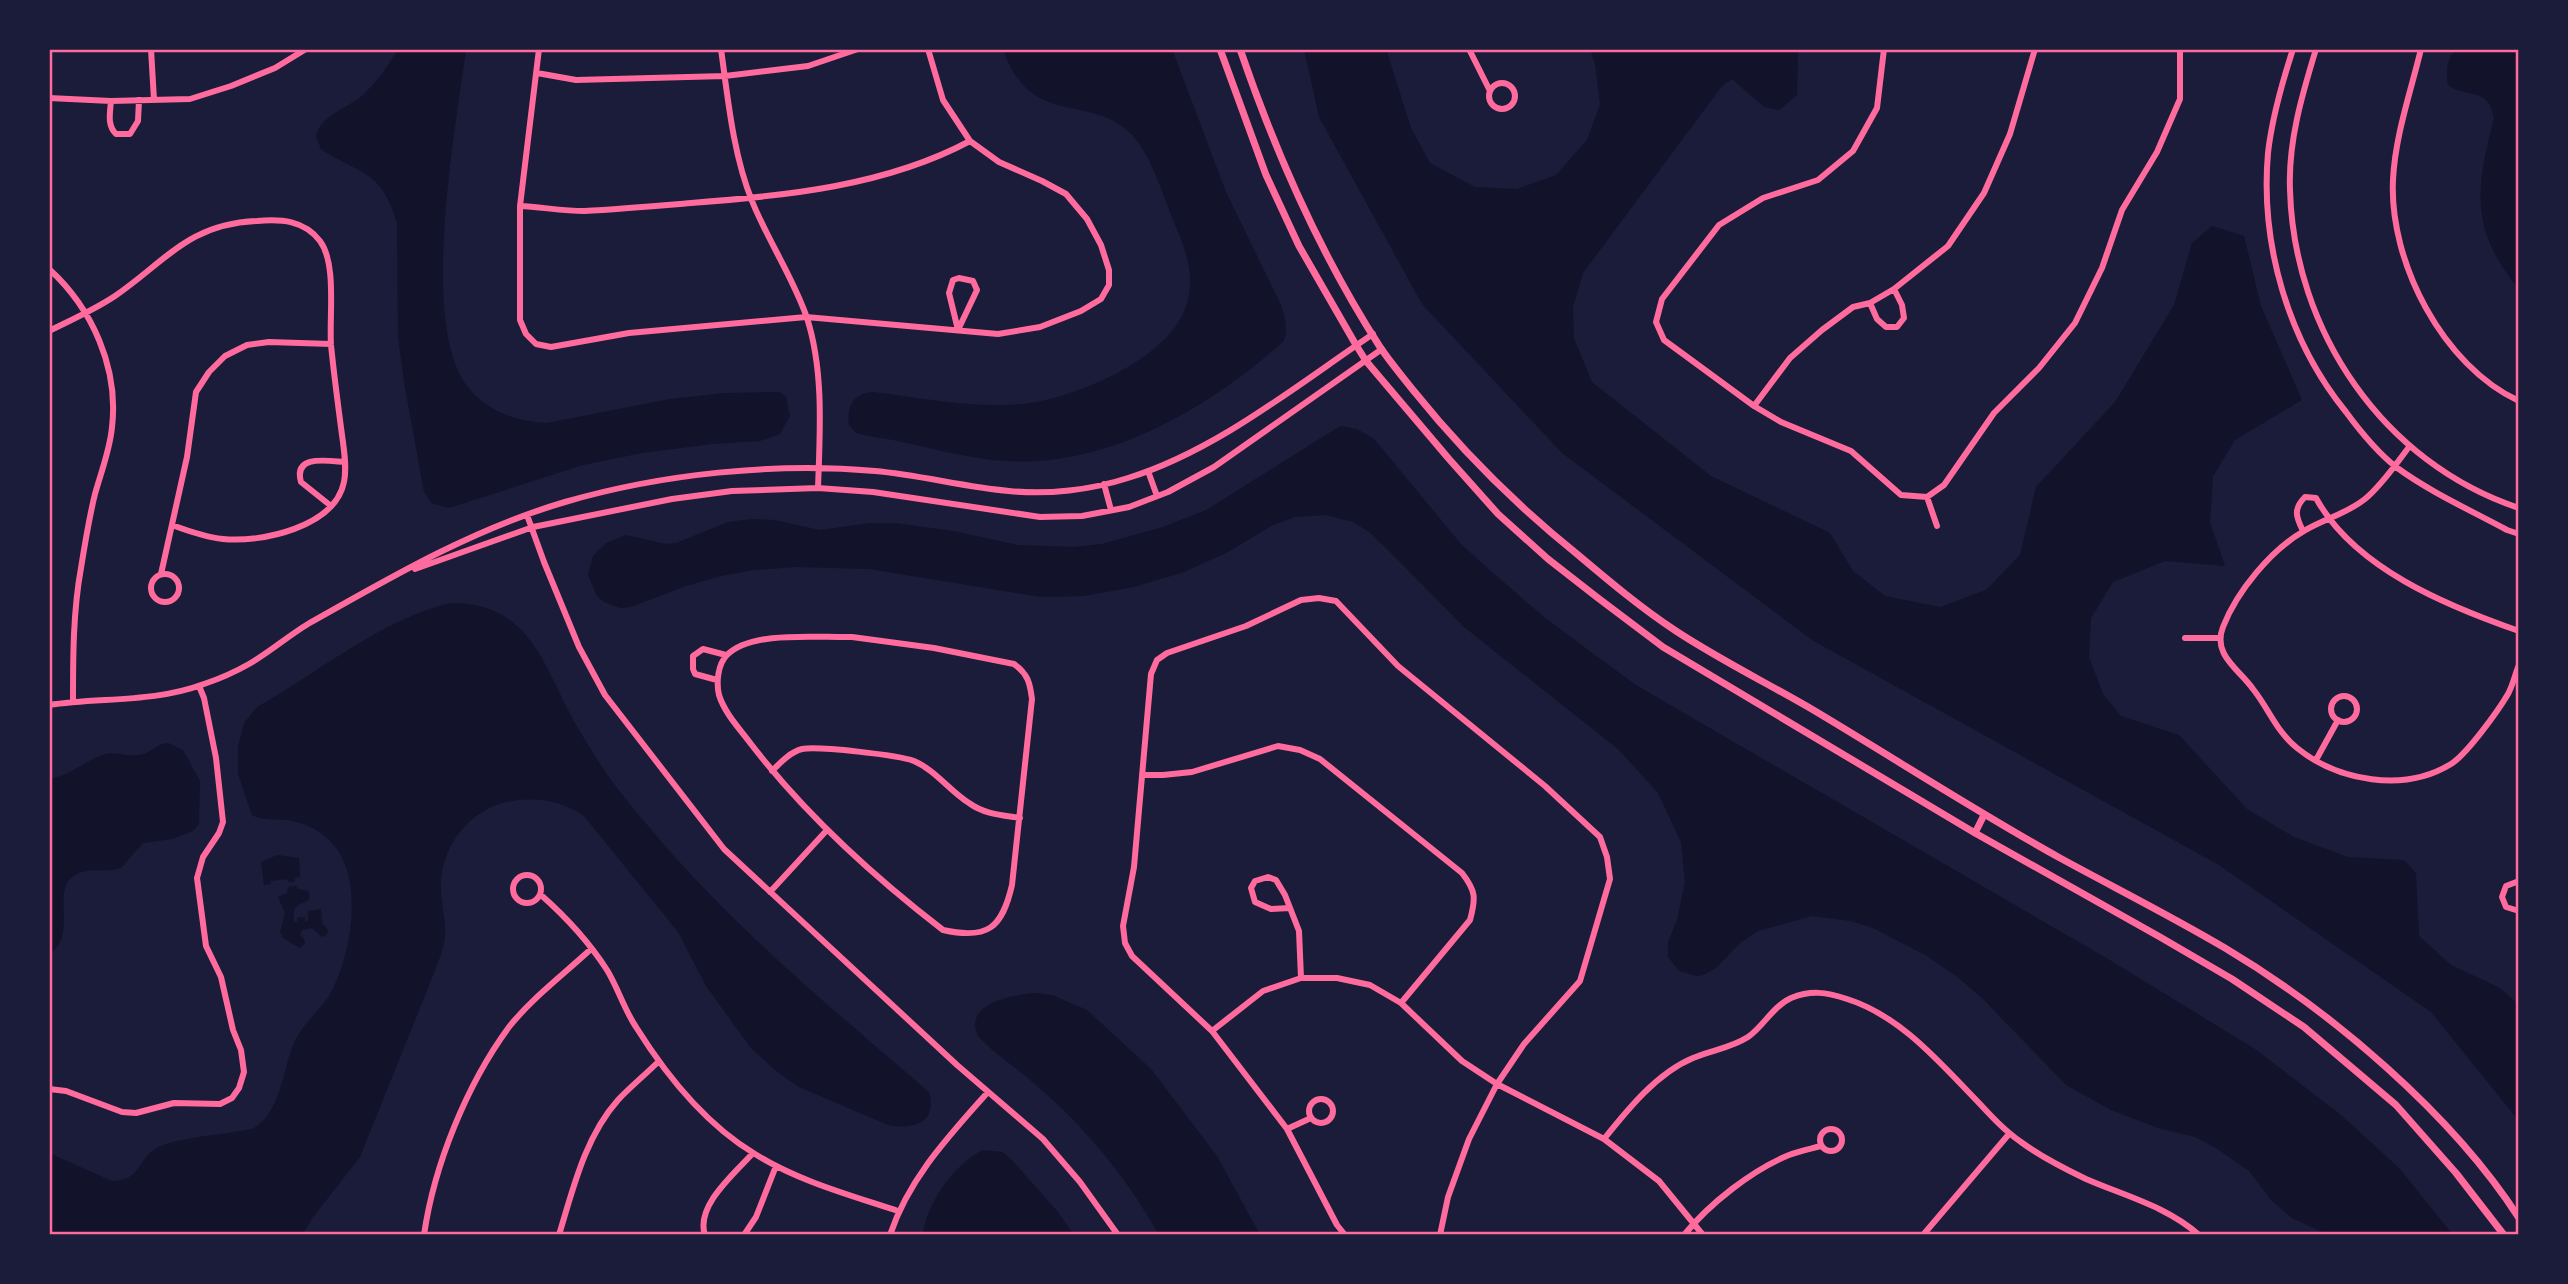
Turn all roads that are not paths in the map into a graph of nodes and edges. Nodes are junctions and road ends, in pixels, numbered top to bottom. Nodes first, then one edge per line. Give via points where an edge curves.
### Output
1 (151, 49) edge
2 (306, 49) edge
3 (538, 49) edge
4 (721, 49) edge
5 (858, 49) edge
6 (928, 49) edge
7 (1220, 49) edge
8 (1240, 49) edge
9 (1469, 49) edge
10 (1884, 49) edge
11 (2035, 49) edge
12 (2178, 49) edge
13 (2292, 49) edge
14 (2316, 49) edge
15 (2419, 49) edge
16 (537, 73) junction
17 (725, 76) junction
18 (1490, 91) junction
19 (49, 98) edge
20 (139, 100) junction
21 (154, 100) junction
22 (111, 101) junction
23 (970, 141) junction
24 (751, 199) junction
25 (520, 206) junction
26 (49, 269) edge
27 (1894, 289) junction
28 (1870, 303) junction
29 (86, 313) junction
30 (806, 317) junction
31 (958, 330) junction
32 (49, 331) edge
33 (1373, 334) junction
34 (331, 344) junction
35 (1356, 345) junction
36 (1382, 349) junction
37 (1366, 360) junction
38 (2519, 401) edge
39 (1754, 406) junction
40 (2409, 447) junction
41 (345, 462) junction
42 (2395, 466) junction
43 (819, 468) junction
44 (1148, 471) junction
45 (1104, 484) junction
46 (818, 488) junction
47 (1157, 496) junction
48 (1927, 497) junction
49 (331, 506) junction
50 (2519, 508) edge
51 (1111, 510) junction
52 (527, 515) junction
53 (2328, 520) junction
54 (172, 525) junction
55 (1937, 526) dead end
56 (533, 527) junction
57 (2303, 531) junction
58 (2519, 534) edge
59 (161, 574) junction
60 (397, 575) junction
61 (2519, 631) edge
62 (2185, 638) dead end
63 (2220, 638) junction
64 (726, 655) junction
65 (2519, 665) edge
66 (717, 680) junction
67 (200, 686) junction
68 (73, 701) junction
69 (49, 705) edge
70 (2338, 720) junction
71 (2316, 760) junction
72 (772, 771) junction
73 (1142, 775) junction
74 (1984, 815) junction
75 (1020, 818) junction
76 (827, 830) junction
77 (1975, 833) junction
78 (2519, 881) edge
79 (771, 892) junction
80 (541, 895) junction
81 (1290, 908) junction
82 (2519, 911) edge
83 (591, 949) junction
84 (1301, 978) junction
85 (1401, 1003) junction
86 (1212, 1031) junction
87 (658, 1062) junction
88 (1497, 1084) junction
89 (49, 1088) edge
90 (988, 1091) junction
91 (1311, 1118) dead end
92 (1287, 1129) junction
93 (2009, 1134) junction
94 (1604, 1139) junction
95 (1821, 1146) dead end
96 (752, 1153) junction
97 (776, 1166) junction
98 (898, 1212) junction
99 (2519, 1218) edge
100 (1693, 1223) junction
101 (424, 1235) edge
102 (559, 1235) edge
103 (705, 1235) edge
104 (744, 1235) edge
105 (890, 1235) edge
106 (1118, 1235) edge
107 (1345, 1235) edge
108 (1440, 1235) edge
109 (1518, 1235) edge
110 (1529, 1235) edge
111 (1684, 1235) edge
112 (1703, 1235) edge
113 (1923, 1235) edge
114 (2199, 1235) edge
115 (2504, 1235) edge

1 - 21 street
2 - 21 street via 231,86 190,99
3 - 16 street
4 - 17 street
5 - 17 street via 808,66
6 - 23 street via 943,100
7 - 35 street via 1266,175 1299,246
8 - 33 street via 1293,188
9 - 18 street
10 - 39 street via 1877,108 1853,151 1818,180 1763,198 1719,225 1662,299 1656,322 1664,340
11 - 27 street via 2010,134 1984,193 1948,246
12 - 48 street via 2180,99 2157,152 2122,209 2102,268 2075,323 1994,413 1944,485
13 - 42 street via 2268,152 2267,194 2277,272 2295,326 2330,393
14 - 40 street via 2291,159 2296,251 2311,302 2342,368 2368,405
15 - 38 street via 2393,180 2397,233 2411,278 2434,323 2470,367
16 - 17 street via 576,80
16 - 25 street
17 - 24 street
18 - 18 street via 1498,108 1515,100 1507,83
19 - 22 street
20 - 21 street
20 - 22 street
20 - 22 street via 138,121 130,134 124,135 111,130
23 - 24 street via 943,155 875,177
23 - 31 street via 999,162 1066,194 1101,245 1109,285 1101,299 1040,327 998,334
24 - 25 street via 581,211
24 - 30 street
25 - 30 street via 520,320 536,344 551,348 629,332
26 - 29 street
27 - 28 street
27 - 28 street via 1904,318 1897,327 1886,327 1877,319
28 - 39 street via 1853,307 1790,358
29 - 32 street
29 - 34 street via 191,237 220,226 281,220 313,232 327,251
29 - 68 street via 106,360 113,424 80,570 73,634
30 - 31 street
30 - 43 street via 819,390
31 - 31 street via 976,290 967,278 955,279 949,288
33 - 35 street
33 - 36 street
34 - 41 street
34 - 54 street via 247,345 225,356 209,372 196,392
35 - 37 street
35 - 44 street via 1229,430
36 - 37 street
36 - 74 street via 1447,432 1514,500 1613,584 1674,630
37 - 47 street via 1214,467
37 - 77 street via 1498,514 1598,598 1663,647
39 - 48 street via 1851,450 1900,495
40 - 42 street
40 - 50 street via 2465,483
41 - 49 street via 344,483
41 - 49 street via 312,461 300,470 301,482
42 - 53 street via 2367,498
42 - 58 street
43 - 45 street via 875,471 1007,491 1044,493
43 - 46 street
43 - 52 street via 673,479 603,492
44 - 45 street
44 - 47 street
45 - 51 street
46 - 51 street via 1040,517
46 - 56 street via 732,491
47 - 51 street
48 - 55 street
49 - 54 street via 304,526 248,539 220,539
52 - 56 street
52 - 60 street via 485,529
53 - 57 street
53 - 57 street via 2316,498 2305,497 2297,504 2295,515
53 - 61 street via 2367,558 2473,615
54 - 59 street
56 - 60 street
56 - 79 street via 579,647 605,695 724,849
57 - 63 street via 2261,566 2238,599
59 - 59 street via 151,583 151,592 160,601 170,601 177,596 179,583 170,574
60 - 67 street via 303,627 249,664
62 - 63 street
63 - 71 street via 2222,653 2253,688 2278,730
64 - 66 street
64 - 66 street via 702,649 693,656 695,674
64 - 75 street via 764,638 852,637 1014,664 1030,682 1032,699
65 - 71 street via 2508,694 2452,764 2425,775 2386,780 2341,773
66 - 72 street via 728,714
67 - 68 street via 144,699
67 - 89 street via 223,822 197,878 206,946 221,977 241,1050 244,1072 239,1088 220,1104 174,1103 122,1112
68 - 69 street
70 - 70 street via 2347,722 2355,716 2357,706 2351,698 2341,697 2333,703 2332,713
70 - 71 street
72 - 75 street via 802,749 913,761 979,809
72 - 76 street
73 - 85 street via 1192,772 1278,746 1300,750 1320,759 1462,873 1473,887 1470,920
73 - 86 street via 1134,867 1123,926 1125,943 1132,956
73 - 88 street via 1151,674 1157,660 1301,600 1320,597 1336,601 1398,666 1600,837 1607,857 1610,879 1580,981 1524,1044
74 - 77 street
74 - 99 street via 2228,950 2357,1041 2461,1144
75 - 76 street via 1006,912 994,926 978,933 943,930
76 - 79 street
77 - 115 street via 2184,951 2304,1027 2396,1105
78 - 82 street via 2507,886 2502,897 2506,907
79 - 90 street
80 - 80 street via 540,882 533,876 524,875 514,883 515,896 522,902 535,902
80 - 83 street via 566,916
81 - 81 street via 1276,880 1255,881 1251,888 1255,902 1271,909
81 - 84 street via 1299,931
83 - 87 street
83 - 101 street via 510,1026 481,1071 454,1125
84 - 85 street via 1337,978 1370,985
84 - 86 street via 1263,990
85 - 88 street via 1462,1061
86 - 92 street
87 - 96 street via 707,1117
87 - 102 street via 617,1102 595,1133
88 - 94 street
88 - 108 street via 1469,1139
90 - 98 street via 934,1153
90 - 106 street via 1043,1139
91 - 92 street
92 - 107 street
93 - 94 street via 1901,1026 1863,1004 1812,991 1788,999 1749,1036 1730,1047 1692,1058 1658,1080
93 - 113 street
93 - 114 street via 2086,1179 2183,1221
94 - 100 street via 1659,1181
95 - 100 street via 1789,1155 1745,1180
96 - 97 street
96 - 103 street via 712,1200 703,1219
97 - 98 street
97 - 104 street
98 - 105 street
100 - 111 street
100 - 112 street
109 - 110 street

